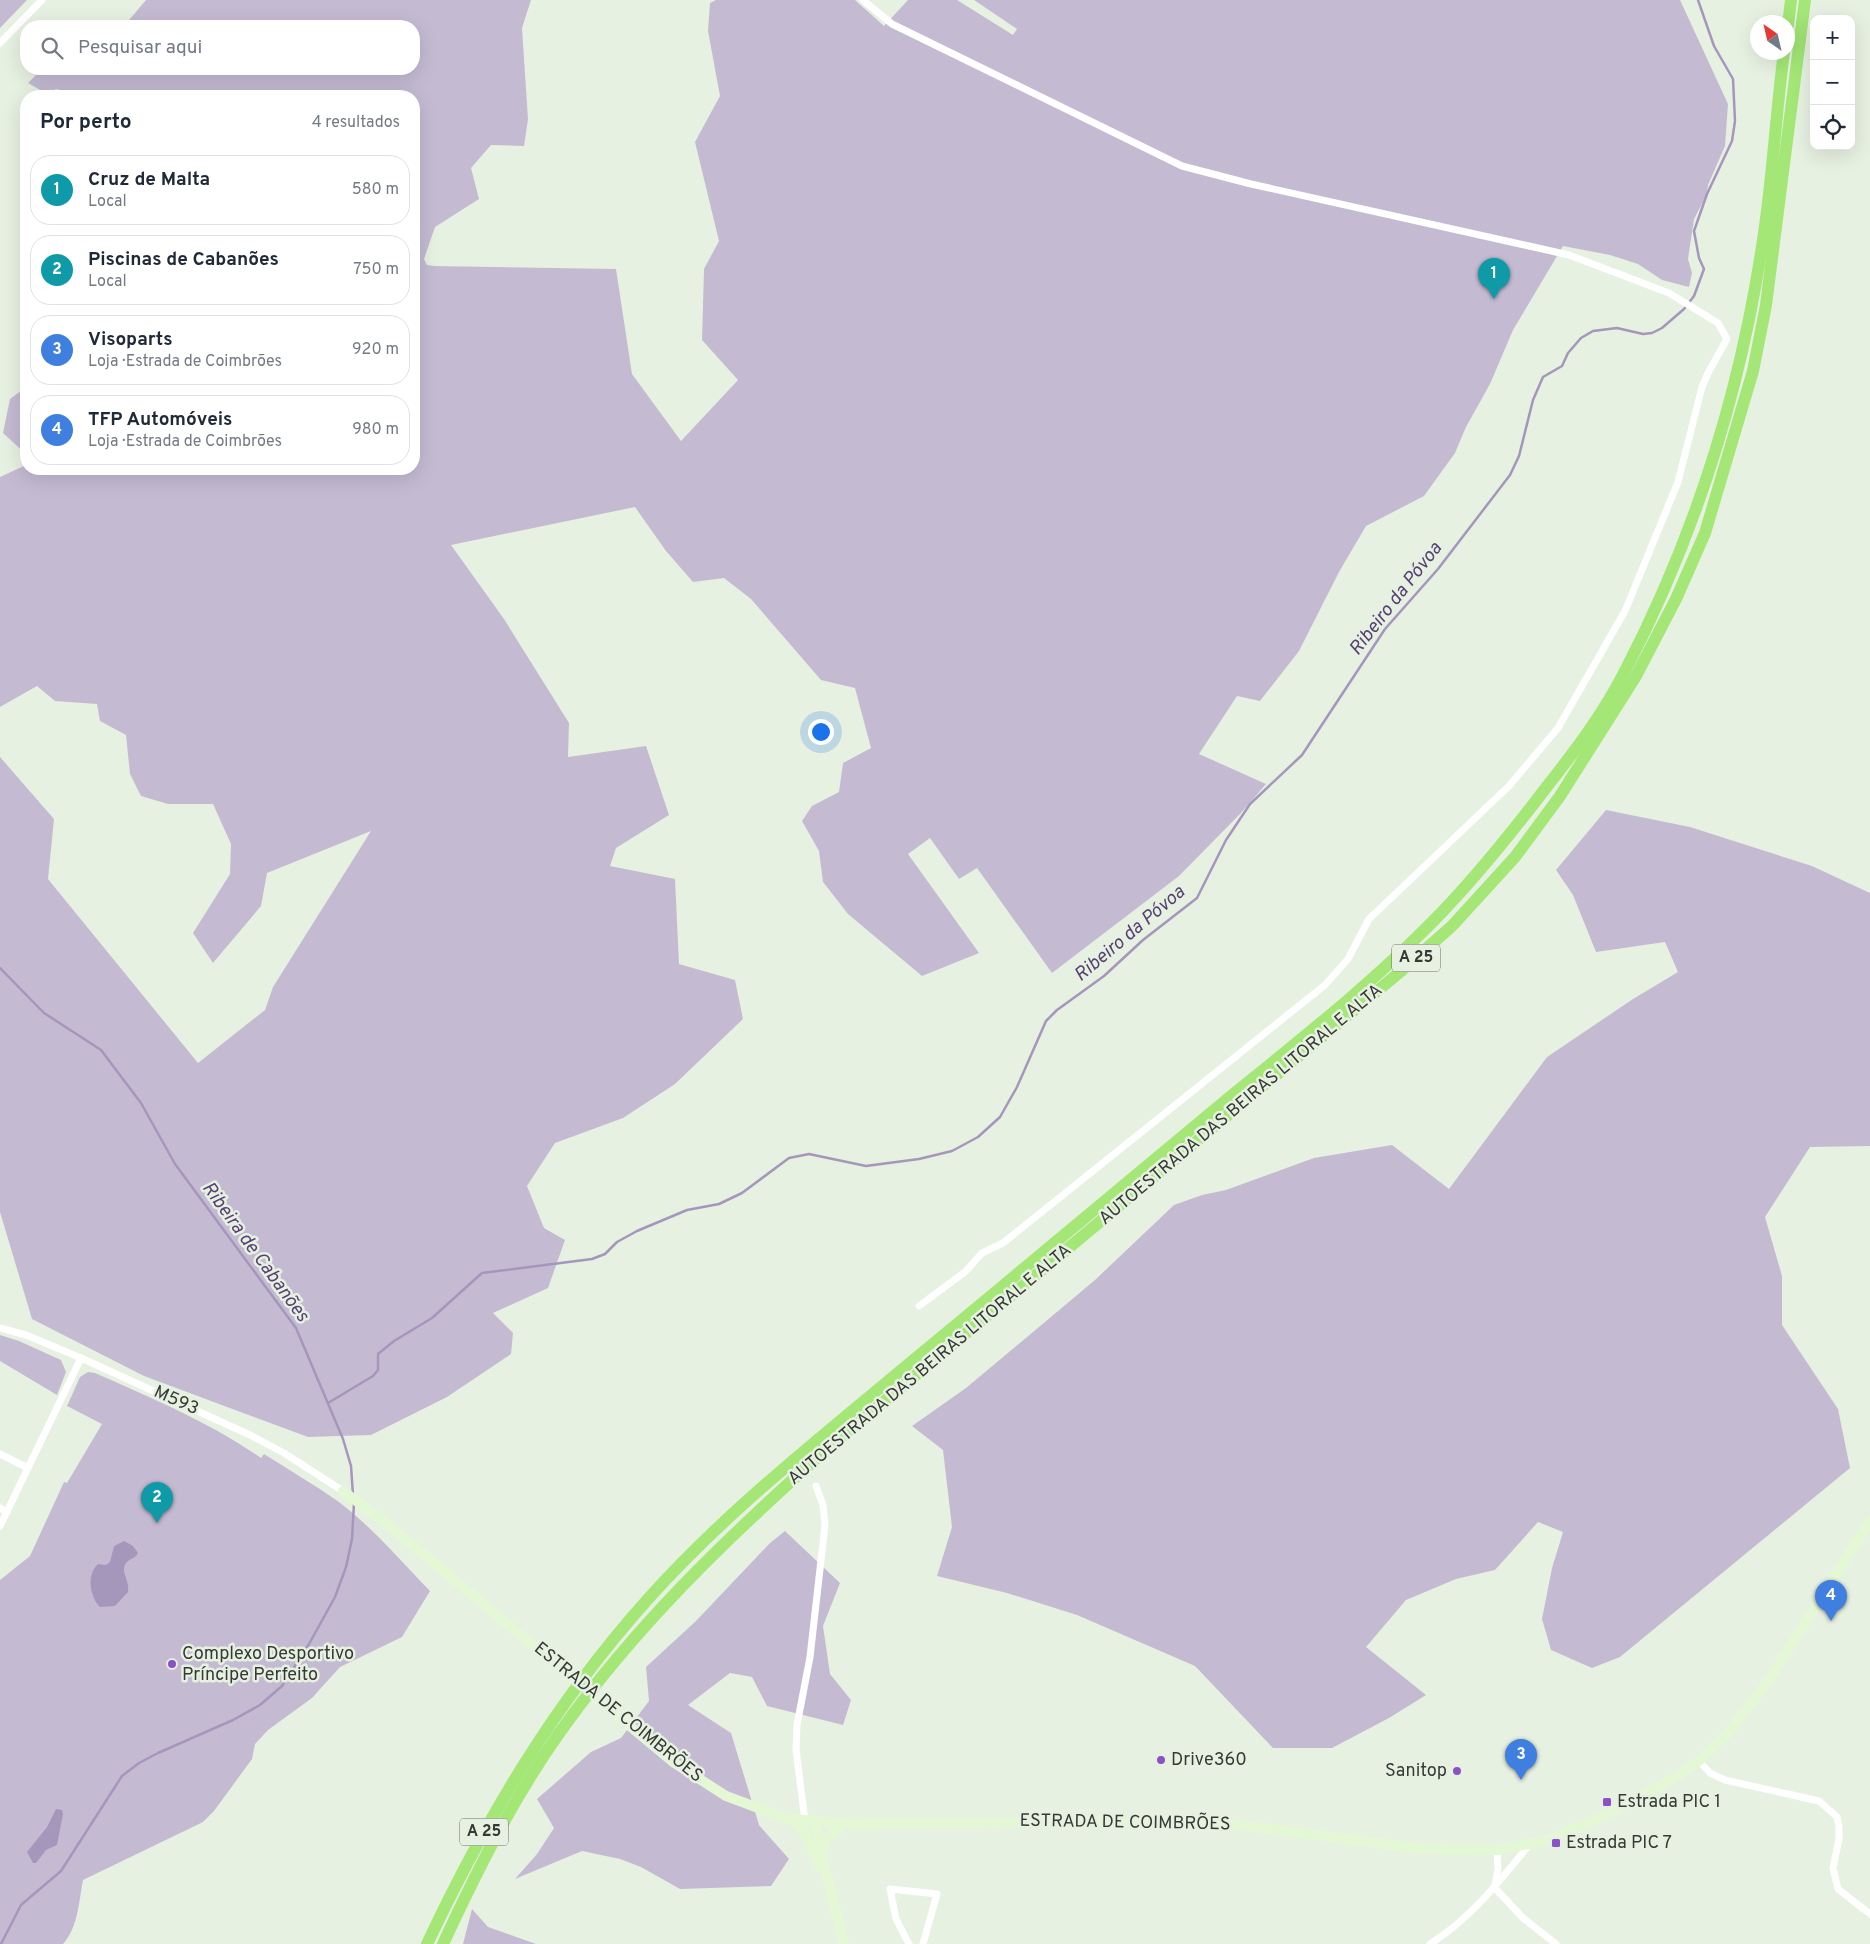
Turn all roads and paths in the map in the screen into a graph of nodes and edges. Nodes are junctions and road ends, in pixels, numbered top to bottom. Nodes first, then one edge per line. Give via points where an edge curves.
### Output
1 (42, 0) edge
2 (863, 0) edge
3 (1791, 0) edge
4 (1805, 0) edge
5 (1789, 15) edge
6 (22, 20) edge
7 (20, 23) edge
8 (0, 43) edge
9 (1783, 60) edge
10 (919, 1306) dead end
11 (0, 1328) edge
12 (81, 1358) junction
13 (0, 1454) edge
14 (28, 1468) junction
15 (816, 1486) dead end
16 (343, 1492) joint
17 (0, 1508) edge
18 (7, 1512) junction
19 (1870, 1520) edge
20 (0, 1526) edge
21 (1699, 1761) junction
22 (792, 1818) junction
23 (810, 1821) junction
24 (845, 1824) junction
25 (1529, 1845) junction
26 (1497, 1850) junction
27 (822, 1855) junction
28 (1494, 1888) junction
29 (832, 1899) junction
30 (1870, 1914) edge
31 (427, 1944) edge
32 (442, 1944) edge
33 (844, 1944) edge
34 (909, 1944) edge
35 (923, 1944) edge
36 (1430, 1944) edge
37 (1556, 1944) edge

1 - 6 street
2 - 10 street via 892,24 1182,166 1552,250 1630,277 1684,301 1718,323 1728,339 1702,387 1678,482 1625,611 1558,728 1509,786 1369,919 1348,959 1325,985 1002,1243 982,1253 965,1272
3 - 5 highway
4 - 32 highway, AUTOESTRADA DAS BEIRAS LITORAL E ALTA / A 25 via 1766,304 1753,370 1705,533 1676,599 1636,676 1560,796 1515,857 1452,926 1364,1004 827,1449 693,1573 617,1657 560,1732 517,1799
7 - 8 street
9 - 31 highway, AUTOESTRADA DAS BEIRAS LITORAL E ALTA / A 25 via 1764,230 1737,373 1717,450 1694,520 1664,590 1624,673 1587,734 1501,845 1441,913 1359,989 818,1439 680,1564 607,1648 549,1724 505,1793
11 - 12 street, M593
12 - 14 street
12 - 16 street, M593 via 250,1435
13 - 14 street
14 - 18 street
15 - 23 street via 823,1505 825,1525 796,1750
16 - 22 street, ESTRADA DE COIMBRÕES via 673,1762 726,1796
17 - 18 street
18 - 20 street
19 - 21 street, ESTRADA DE COIMBRÕES via 1767,1683 1728,1734
21 - 25 street, ESTRADA DE COIMBRÕES via 1613,1811 1563,1834
21 - 30 street via 1710,1773 1725,1780 1819,1801 1829,1808 1837,1817 1839,1826 1833,1868 1838,1889
22 - 23 street, ESTRADA DE COIMBRÕES
22 - 29 street via 811,1846
23 - 24 street, ESTRADA DE COIMBRÕES
23 - 27 street
24 - 26 street, ESTRADA DE COIMBRÕES via 1207,1821 1423,1849
24 - 27 street via 823,1844
25 - 26 street, ESTRADA DE COIMBRÕES
25 - 28 street
26 - 28 street
27 - 29 street
28 - 36 street via 1453,1930
28 - 37 street via 1523,1918
29 - 33 street
34 - 35 street via 896,1919 890,1889 937,1894

